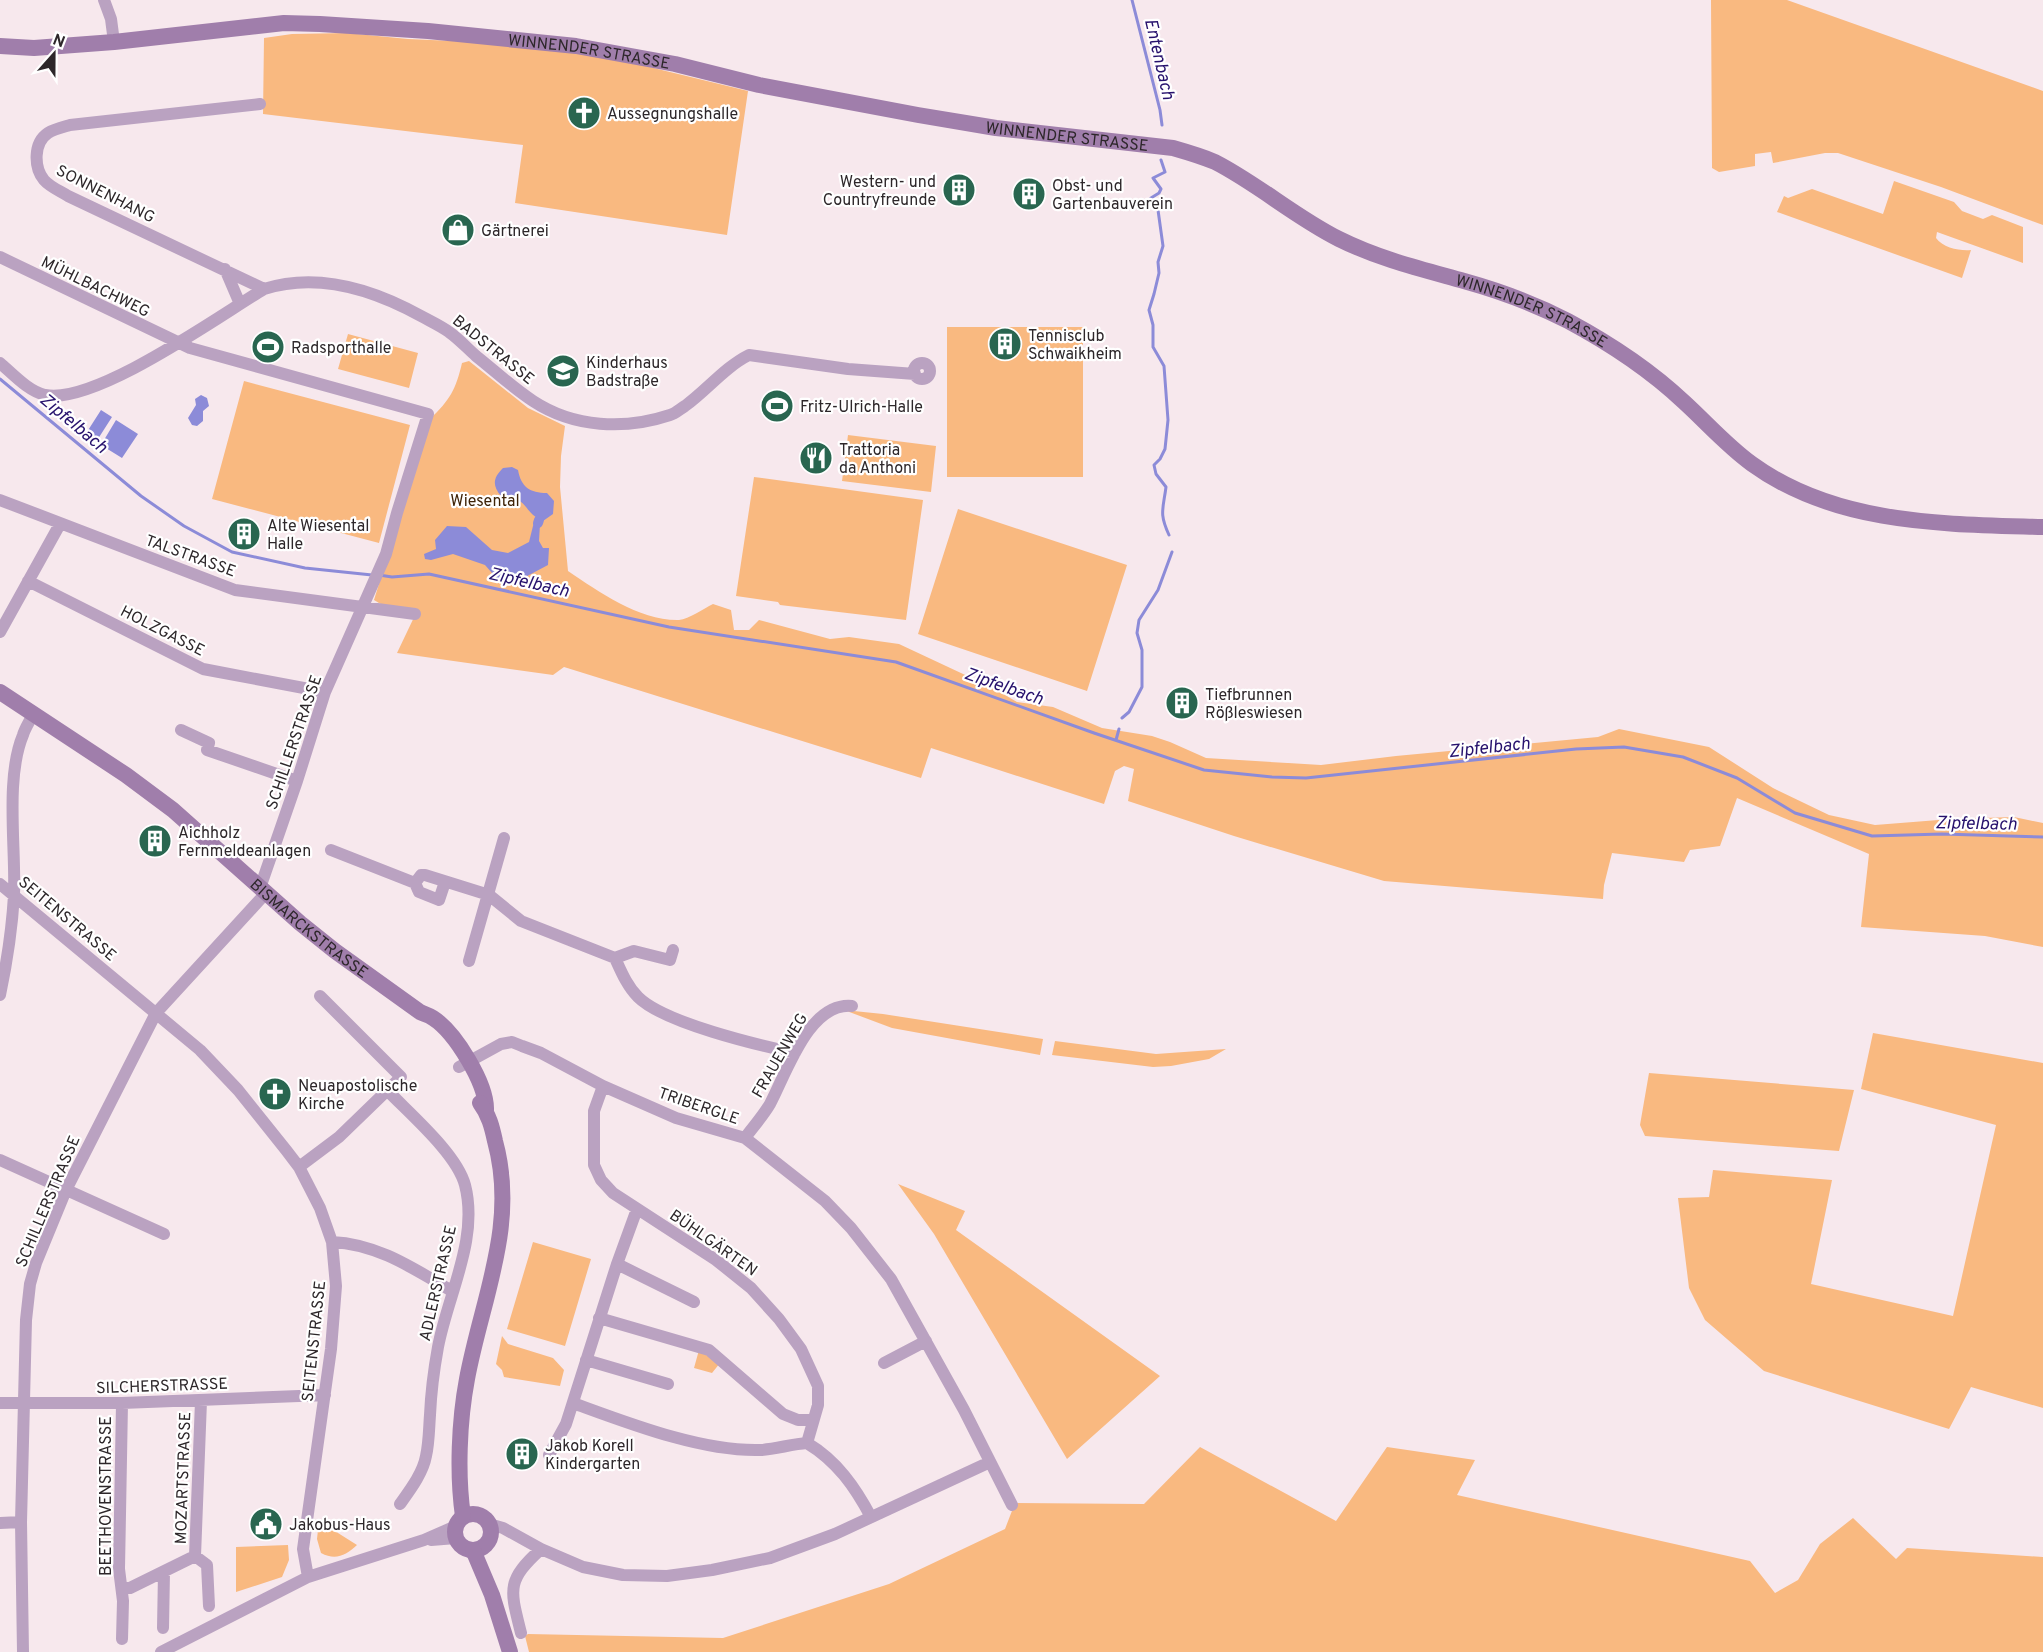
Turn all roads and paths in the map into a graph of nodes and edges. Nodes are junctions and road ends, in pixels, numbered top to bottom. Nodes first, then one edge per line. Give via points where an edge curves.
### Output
1 (104, 0) edge
2 (114, 42) junction
3 (0, 46) edge
4 (260, 104) dead end
5 (0, 257) edge
6 (225, 269) junction
7 (264, 289) junction
8 (240, 304) junction
9 (177, 344) junction
10 (0, 363) edge
11 (915, 374) dead end
12 (0, 500) edge
13 (60, 524) junction
14 (2043, 527) edge
15 (386, 554) joint
16 (28, 581) junction
17 (363, 608) junction
18 (415, 614) dead end
19 (0, 632) edge
20 (0, 692) edge
21 (325, 692) junction
22 (33, 714) junction
23 (182, 730) dead end
24 (297, 781) junction
25 (504, 838) dead end
26 (331, 850) dead end
27 (445, 882) junction
28 (415, 883) junction
29 (0, 884) edge
30 (263, 890) junction
31 (14, 894) junction
32 (489, 895) junction
33 (674, 950) dead end
34 (615, 957) junction
35 (469, 961) dead end
36 (0, 995) edge
37 (320, 996) dead end
38 (852, 1006) dead end
39 (156, 1013) junction
40 (795, 1053) junction
41 (464, 1064) junction
42 (603, 1086) junction
43 (387, 1090) junction
44 (745, 1138) junction
45 (0, 1160) edge
46 (299, 1167) junction
47 (66, 1190) junction
48 (637, 1209) junction
49 (164, 1234) dead end
50 (332, 1242) junction
51 (617, 1264) junction
52 (452, 1291) junction
53 (694, 1302) dead end
54 (599, 1318) junction
55 (926, 1341) junction
56 (586, 1360) junction
57 (884, 1363) dead end
58 (668, 1384) dead end
59 (325, 1395) junction
60 (201, 1401) junction
61 (0, 1403) edge
62 (122, 1403) junction
63 (573, 1403) junction
64 (24, 1404) junction
65 (813, 1420) junction
66 (807, 1443) junction
67 (549, 1455) dead end
68 (990, 1462) junction
69 (400, 1504) dead end
70 (1012, 1505) dead end
71 (871, 1517) junction
72 (21, 1522) junction
73 (0, 1523) edge
74 (462, 1523) junction
75 (484, 1538) junction
76 (542, 1549) junction
77 (195, 1556) junction
78 (164, 1572) junction
79 (308, 1576) junction
80 (122, 1588) junction
81 (208, 1606) dead end
82 (163, 1628) dead end
83 (521, 1634) dead end
84 (122, 1639) dead end
85 (164, 1651) edge
86 (23, 1652) edge
87 (510, 1652) edge

1 - 2 street
2 - 3 main road, WINNENDER STRASSE via 34,48
2 - 14 main road, WINNENDER STRASSE via 284,23 522,39 675,64 955,122 1173,148 1230,171 1350,245 1516,298 1569,322 1652,375 1734,450 1792,488 1840,507 1911,520
4 - 6 street, SONNENHANG via 70,125 49,133 37,152 36,162 49,185
5 - 9 street, MÜHLBACHWEG
6 - 7 street, SONNENHANG
6 - 8 street
7 - 8 street, BADSTRASSE
7 - 11 street, BADSTRASSE via 282,283 305,283 345,286 375,294 449,332 548,410 603,425 638,423 672,415 749,355
8 - 9 street, BADSTRASSE
9 - 10 street, BADSTRASSE via 105,382 55,395 36,391
9 - 15 street, MÜHLBACHWEG via 428,414
12 - 13 street, TALSTRASSE
13 - 16 street
13 - 17 street, TALSTRASSE via 235,590
15 - 17 street, SCHILLERSTRASSE
16 - 19 street
16 - 21 street, HOLZGASSE via 203,669
17 - 18 street, TALSTRASSE
17 - 21 street, SCHILLERSTRASSE
20 - 22 main road, BISMARCKSTRASSE
21 - 24 street, SCHILLERSTRASSE
22 - 30 main road, BISMARCKSTRASSE via 172,810
22 - 31 street via 22,735 17,758
23 - 24 street via 209,744 207,750
24 - 30 street, SCHILLERSTRASSE
25 - 32 street
26 - 28 street
27 - 28 street via 422,875
27 - 28 street via 439,900 418,892
27 - 32 street
29 - 31 street, SEITENSTRASSE
30 - 39 street, SCHILLERSTRASSE
30 - 41 main road, BISMARCKSTRASSE via 335,951 420,1012 424,1022
31 - 36 street
31 - 39 street, SEITENSTRASSE
32 - 34 street via 521,921
32 - 35 street
33 - 34 street via 670,960 634,951
34 - 40 street via 639,998 669,1017
37 - 43 street via 401,1077
38 - 40 street, FRAUENWEG via 826,1011
39 - 46 street, SEITENSTRASSE via 200,1050 238,1090
39 - 47 street, SCHILLERSTRASSE
40 - 44 street, FRAUENWEG via 768,1107
41 - 42 street, TRIBERGLE via 512,1042
41 - 74 main road, BISMARCKSTRASSE via 478,1078 486,1102 502,1169 503,1216 501,1240 466,1380 459,1468
42 - 44 street, TRIBERGLE via 676,1118
42 - 48 street, BÜHLGÄRTEN via 594,1111 594,1165 613,1193
43 - 46 street via 339,1137
43 - 52 street, ADLERSTRASSE via 446,1153 465,1183 468,1226
44 - 55 street, TRIBERGLE via 825,1201 851,1228 891,1279
45 - 47 street
46 - 50 street, SEITENSTRASSE
47 - 49 street
47 - 64 street, SCHILLERSTRASSE via 30,1284
48 - 51 street
48 - 65 street, BÜHLGÄRTEN via 716,1260 751,1288 778,1319 801,1349 818,1386
50 - 52 street via 363,1245 382,1252
50 - 59 street, SEITENSTRASSE via 336,1286
51 - 53 street
51 - 54 street
52 - 69 street, ADLERSTRASSE via 436,1363 426,1457
54 - 56 street
54 - 65 street via 709,1350 783,1414
55 - 57 street
55 - 68 street, TRIBERGLE
56 - 58 street
56 - 63 street
59 - 60 street, SILCHERSTRASSE
59 - 79 street, SEITENSTRASSE via 303,1549
60 - 62 street, SILCHERSTRASSE
60 - 77 street, MOZARTSTRASSE
61 - 64 street, SILCHERSTRASSE
62 - 64 street, SILCHERSTRASSE
62 - 80 street, BEETHOVENSTRASSE
63 - 66 street via 714,1446 763,1450
63 - 67 street via 562,1435
64 - 72 street, SCHILLERSTRASSE
65 - 66 street, BÜHLGÄRTEN
66 - 71 street via 825,1454 854,1486
68 - 70 street, TRIBERGLE
68 - 71 street
71 - 76 street via 770,1558 667,1576 604,1572
72 - 73 street
72 - 86 street, SCHILLERSTRASSE
74 - 75 main road via 485,1518
74 - 75 main road via 461,1545
74 - 79 street via 424,1540
75 - 76 street via 516,1535
75 - 87 main road via 492,1595
76 - 83 street via 517,1575 512,1590
77 - 78 street, MOZARTSTRASSE
77 - 81 street, MOZARTSTRASSE via 207,1564
78 - 80 street, MOZARTSTRASSE
78 - 82 street
79 - 85 street
80 - 84 street

